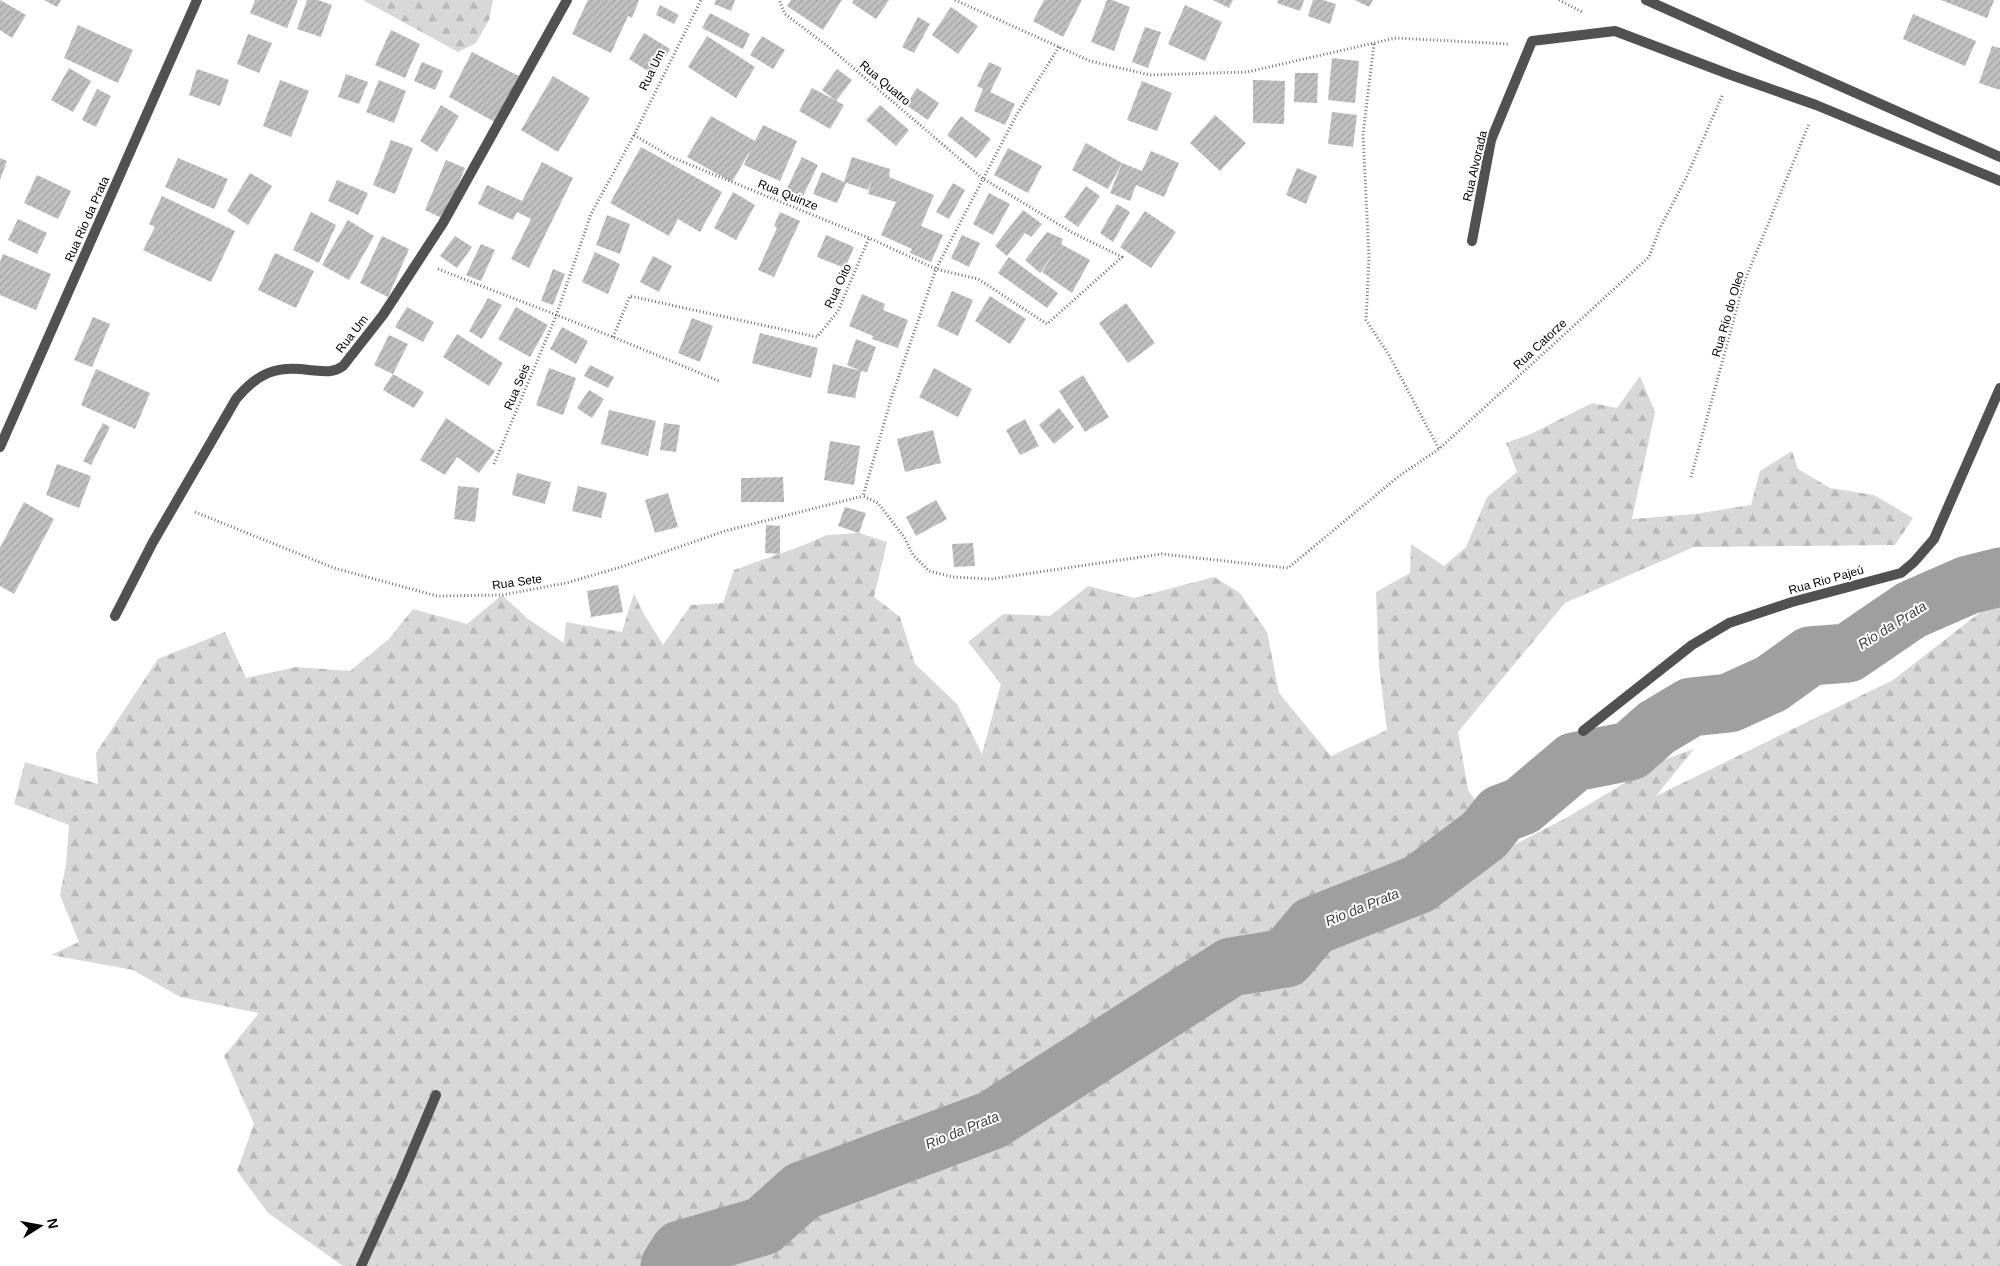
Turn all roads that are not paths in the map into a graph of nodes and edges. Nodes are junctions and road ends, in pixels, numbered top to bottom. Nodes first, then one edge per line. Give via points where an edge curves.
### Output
1 (197, 0) edge
2 (567, 0) edge
3 (1646, 0) edge
4 (2000, 157) edge
5 (2000, 181) edge
6 (1472, 242) dead end
7 (2000, 388) edge
8 (0, 447) edge
9 (115, 616) dead end
10 (1583, 731) dead end
11 (436, 1094) dead end
12 (361, 1266) edge

1 - 8 street, Rua Rio da Prata
2 - 9 street, Rua Um via 443,223 383,315 336,371 294,368 267,373 250,383 236,400 153,542
3 - 4 street
5 - 6 street, Rua Alvorada via 1816,105 1615,31 1532,42 1491,140
7 - 10 street, Rua Rio Pajeú via 1934,539 1901,573 1792,602 1729,623 1692,645
11 - 12 street

